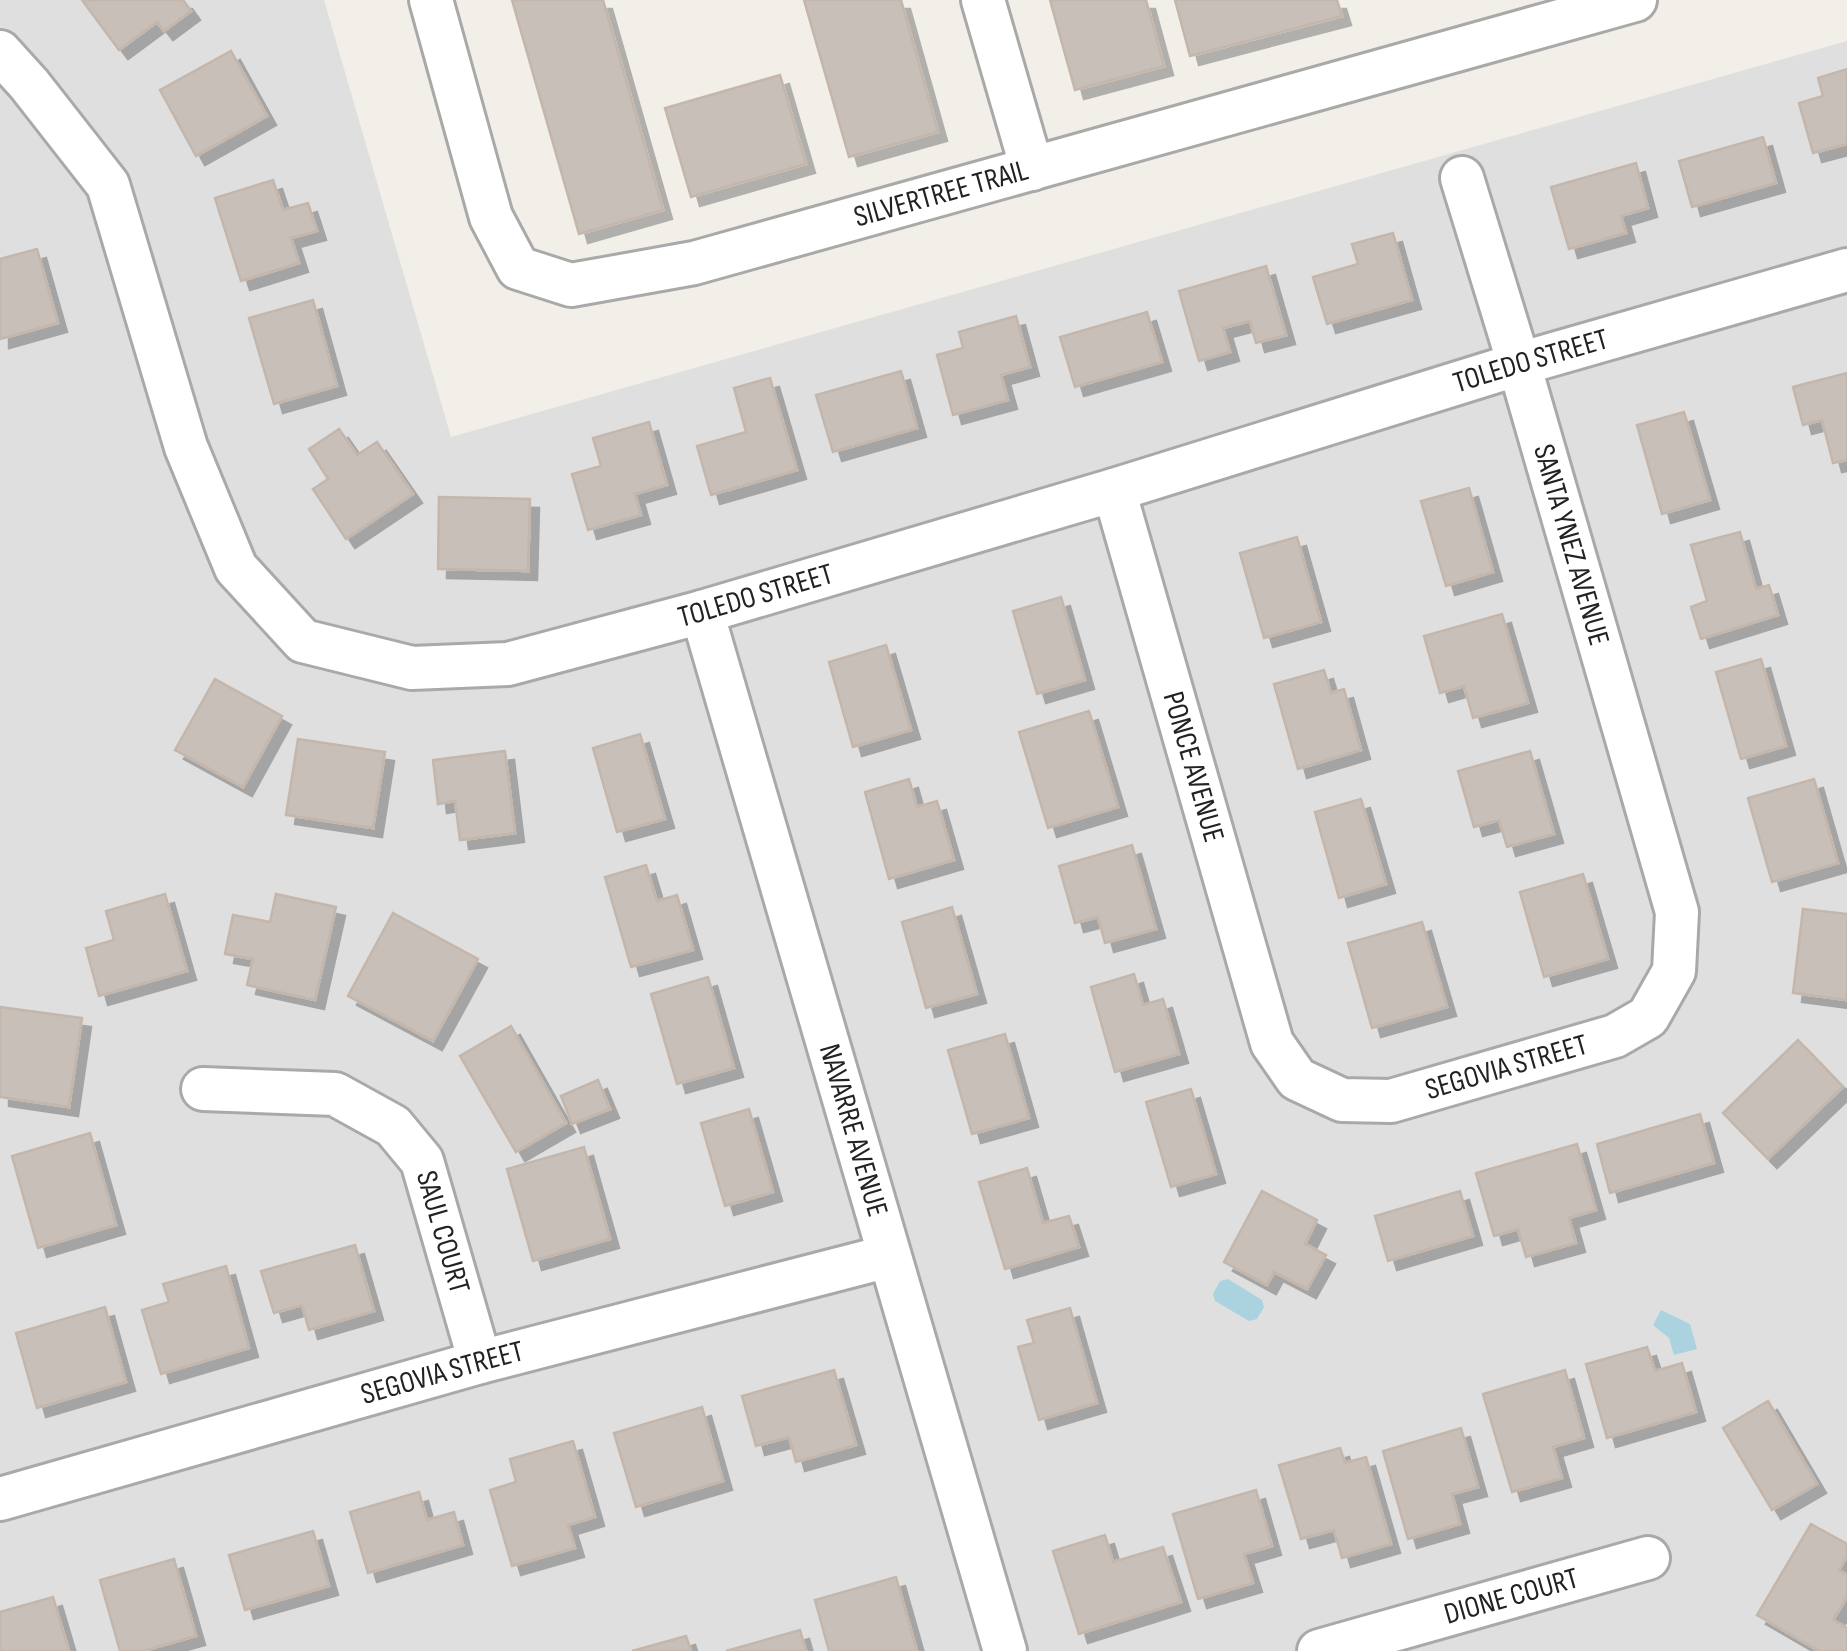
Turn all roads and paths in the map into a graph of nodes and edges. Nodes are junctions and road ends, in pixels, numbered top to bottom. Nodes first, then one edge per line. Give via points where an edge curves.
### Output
1 (431, 0) edge
2 (983, 0) edge
3 (1635, 0) edge
4 (0, 52) edge
5 (1032, 169) junction
6 (1462, 178) dead end
7 (1847, 270) edge
8 (1520, 364) junction
9 (1114, 490) junction
10 (702, 612) junction
11 (1677, 912) joint
12 (1272, 1043) joint
13 (203, 1089) dead end
14 (890, 1256) junction
15 (480, 1362) junction
16 (0, 1499) edge
17 (1648, 1558) dead end
18 (1005, 1651) edge
19 (1319, 1651) edge

1 - 5 street, SILVERTREE TRAIL via 491,217 518,268 571,285 694,263
2 - 5 street
3 - 5 street, SILVERTREE TRAIL
4 - 10 street, TOLEDO STREET via 108,185 186,447 236,568 302,642 412,668 508,664
6 - 8 street, SANTA YNEZ AVENUE
7 - 8 street, TOLEDO STREET
8 - 9 street, TOLEDO STREET
8 - 11 street, SANTA YNEZ AVENUE
9 - 10 street, TOLEDO STREET
9 - 12 street, PONCE AVENUE
10 - 14 street, NAVARRE AVENUE
11 - 12 street, SEGOVIA STREET via 1674,971 1648,1017 1615,1036 1391,1100 1342,1100 1297,1079
13 - 15 street, SAUL COURT via 335,1094 393,1126 422,1161
14 - 15 street, SEGOVIA STREET
14 - 18 street, NAVARRE AVENUE
15 - 16 street, SEGOVIA STREET
17 - 19 street, DIONE COURT

